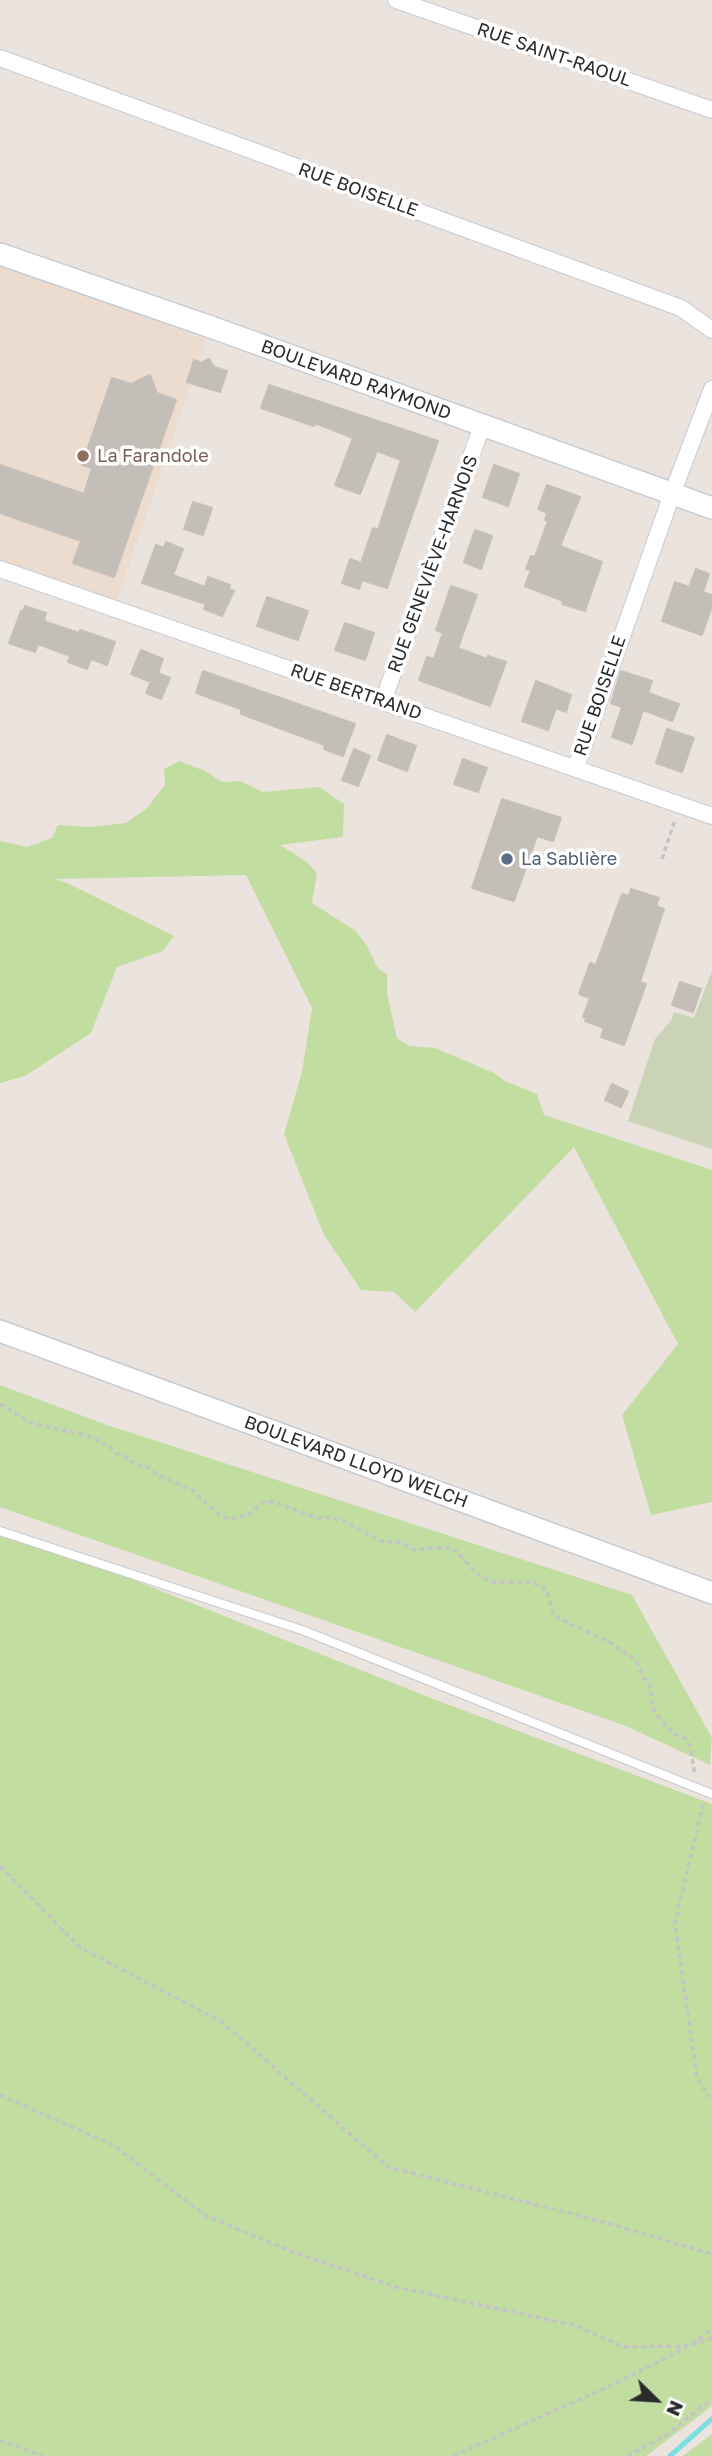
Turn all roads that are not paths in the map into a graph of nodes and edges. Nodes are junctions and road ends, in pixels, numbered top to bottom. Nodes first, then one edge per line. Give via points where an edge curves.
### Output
1 (396, 0) edge
2 (0, 58) edge
3 (712, 110) edge
4 (0, 254) edge
5 (712, 330) edge
6 (712, 389) edge
7 (482, 426) junction
8 (672, 494) junction
9 (712, 508) edge
10 (0, 569) edge
11 (383, 701) junction
12 (576, 767) junction
13 (712, 816) edge
14 (0, 1331) edge
15 (0, 1531) edge
16 (712, 1592) edge
17 (708, 1794) edge

1 - 3 street, RUE SAINT-RAOUL
2 - 5 street, RUE BOISELLE via 681,308
4 - 7 street, BOULEVARD RAYMOND
6 - 8 street, RUE BOISELLE
7 - 8 street, BOULEVARD RAYMOND
7 - 11 street, RUE GENEVIÈVE-HARNOIS
8 - 9 street, BOULEVARD RAYMOND
8 - 12 street, RUE BOISELLE
10 - 11 street, RUE BERTRAND
11 - 12 street, RUE BERTRAND
12 - 13 street, RUE BERTRAND
14 - 16 street, BOULEVARD LLOYD WELCH
15 - 17 lane via 302,1630

